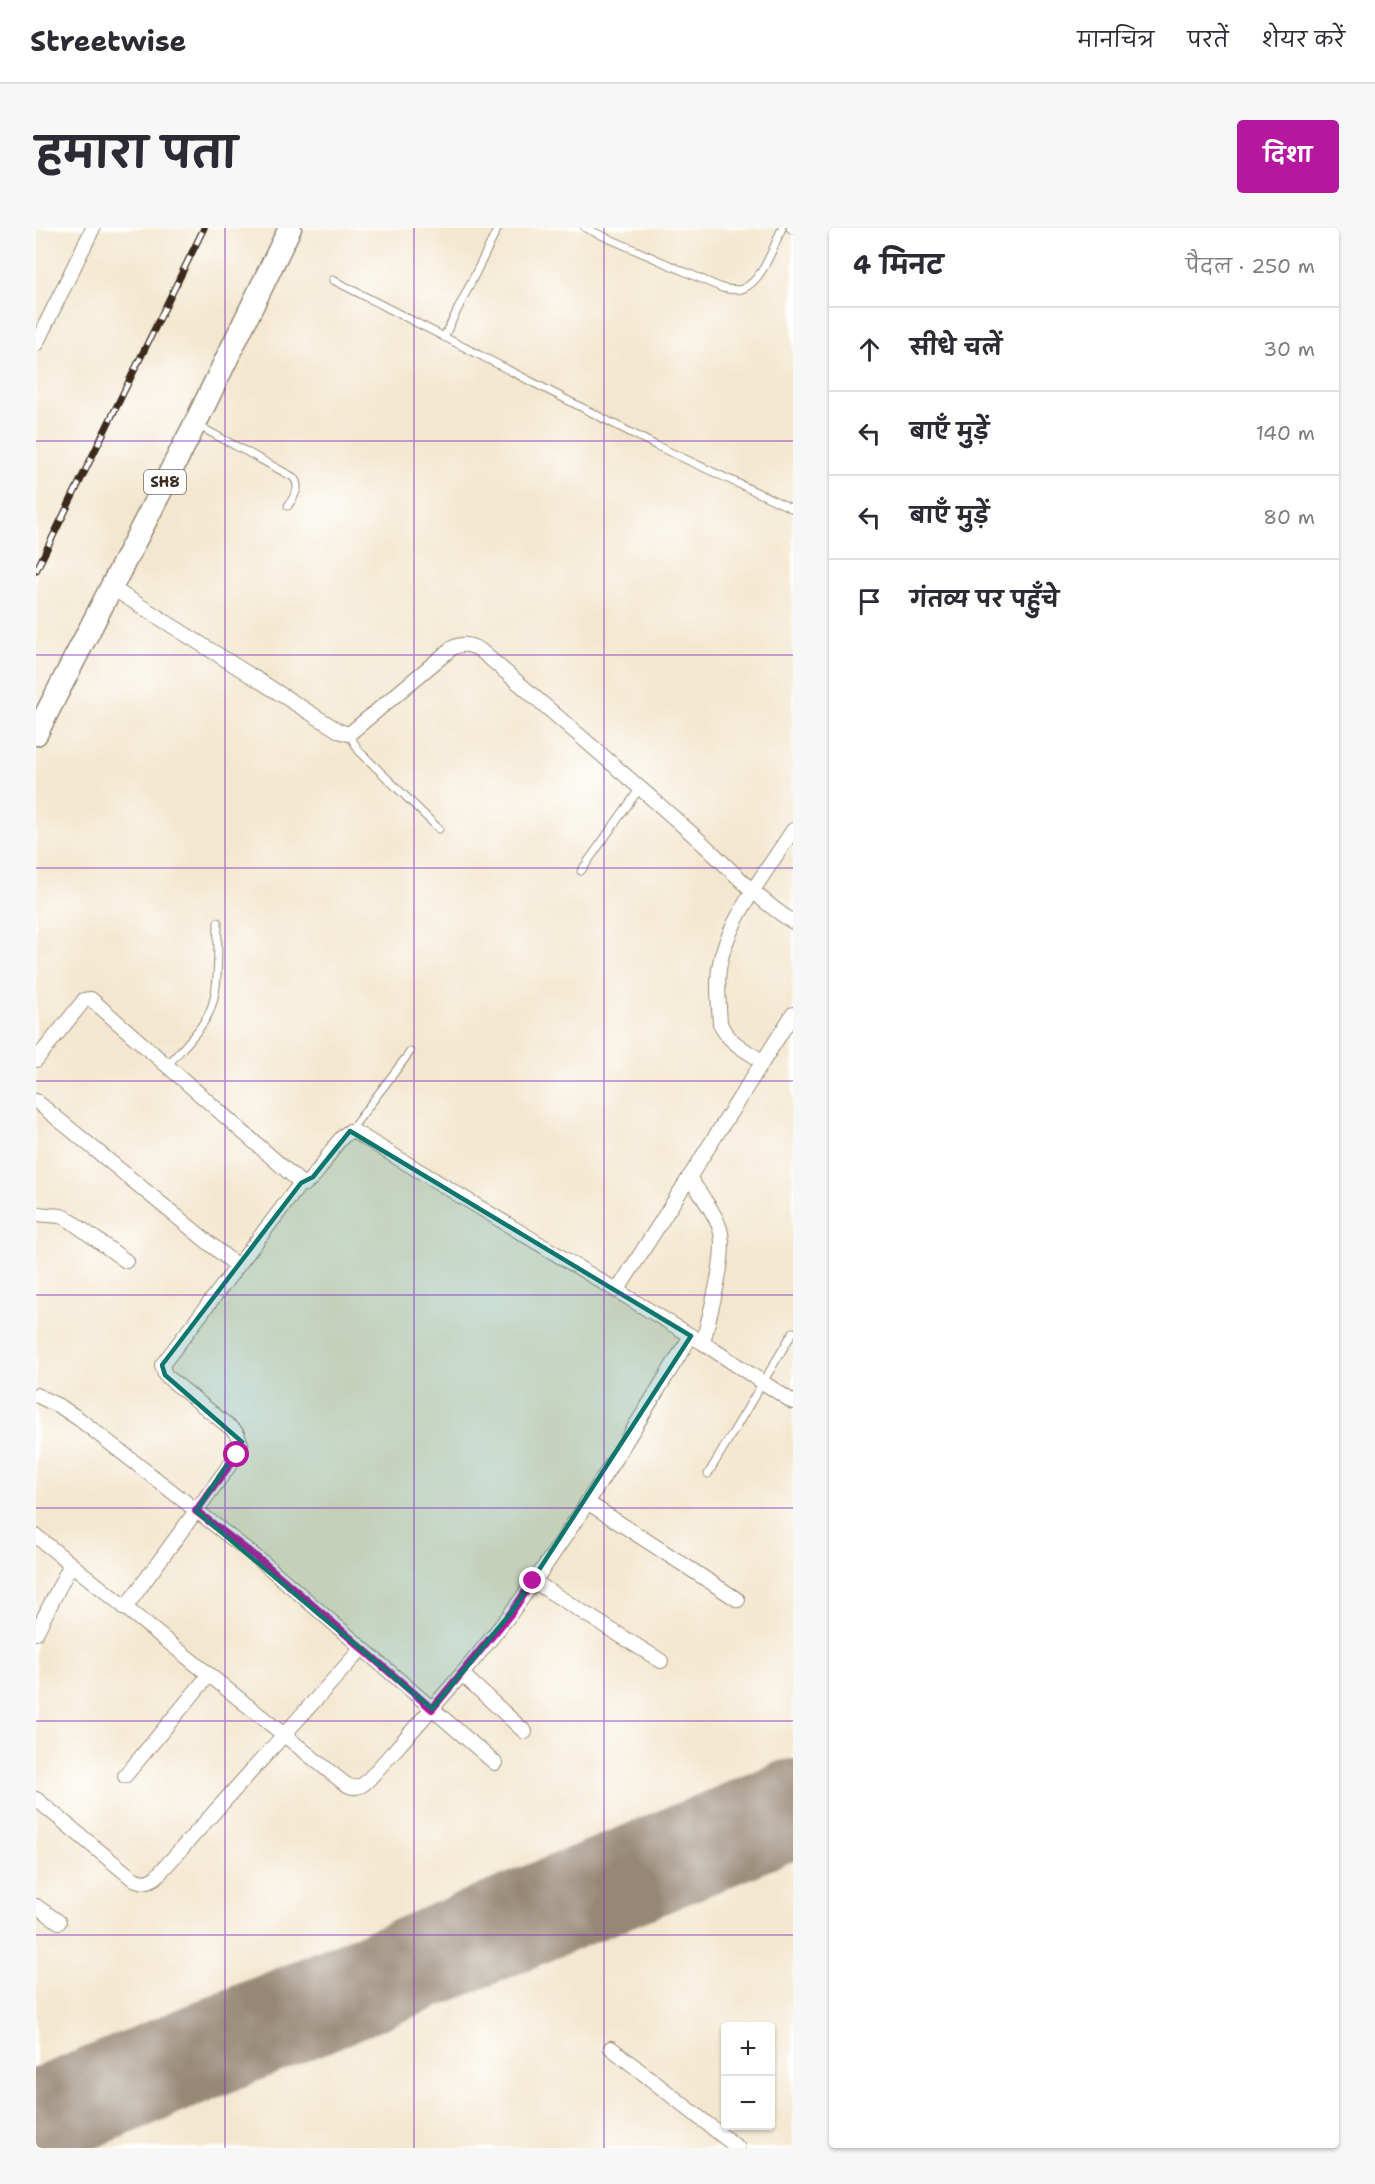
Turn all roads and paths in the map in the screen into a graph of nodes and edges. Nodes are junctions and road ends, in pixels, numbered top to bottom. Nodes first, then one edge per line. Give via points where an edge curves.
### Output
1 (93, 228) edge
2 (290, 228) edge
3 (498, 228) edge
4 (585, 228) edge
5 (782, 228) edge
6 (333, 280) dead end
7 (444, 337) junction
8 (36, 344) edge
9 (195, 424) junction
10 (288, 506) dead end
11 (793, 508) edge
12 (112, 588) junction
13 (36, 734) edge
14 (350, 734) junction
15 (640, 788) junction
16 (439, 829) dead end
17 (793, 830) edge
18 (581, 871) dead end
19 (752, 892) junction
20 (218, 922) dead end
21 (793, 922) edge
22 (793, 1014) edge
23 (410, 1052) dead end
24 (36, 1060) edge
25 (762, 1061) junction
26 (167, 1066) junction
27 (36, 1101) edge
28 (350, 1131) junction
29 (689, 1177) junction
30 (301, 1183) junction
31 (36, 1214) edge
32 (126, 1261) dead end
33 (237, 1266) junction
34 (616, 1290) junction
35 (793, 1332) edge
36 (697, 1339) junction
37 (763, 1382) junction
38 (36, 1395) edge
39 (793, 1402) edge
40 (708, 1474) dead end
41 (587, 1502) junction
42 (196, 1511) junction
43 (36, 1536) edge
44 (72, 1564) junction
45 (533, 1581) junction
46 (738, 1600) dead end
47 (125, 1608) junction
48 (36, 1633) edge
49 (362, 1648) junction
50 (661, 1661) dead end
51 (462, 1674) junction
52 (208, 1675) junction
53 (432, 1709) junction
54 (525, 1732) dead end
55 (283, 1735) junction
56 (495, 1763) dead end
57 (125, 1776) dead end
58 (36, 1799) edge
59 (36, 1906) edge
60 (59, 1922) dead end
61 (611, 2048) dead end
62 (738, 2148) edge

1 - 8 street
2 - 9 main road, SH8
3 - 7 lane
4 - 5 lane via 733,290 742,289 759,274
6 - 7 lane
7 - 11 lane via 657,446
9 - 10 lane via 293,477 298,485
9 - 12 main road, SH8
12 - 13 main road, SH8
12 - 14 street via 339,731
14 - 15 street via 452,648 471,645
14 - 16 lane via 360,751
15 - 18 lane
15 - 19 street
17 - 19 street
19 - 21 street
19 - 25 street via 722,952 717,979 720,1023 728,1036
20 - 26 lane via 214,1001 201,1026
22 - 25 street
23 - 28 lane
24 - 26 street via 88,999
25 - 29 street
26 - 30 street
27 - 33 street
28 - 30 street via 313,1177
28 - 34 street
29 - 34 street
29 - 36 street via 715,1217 722,1239 721,1258
30 - 33 street
31 - 32 street via 68,1219
33 - 42 street via 162,1365 165,1375 240,1439 237,1455
34 - 36 street
35 - 37 lane
36 - 37 street
36 - 41 street
37 - 39 street
37 - 40 lane
38 - 42 street via 79,1419
41 - 45 street
41 - 46 street
42 - 47 street
42 - 49 street via 265,1564
43 - 44 street
44 - 47 street
44 - 48 street
45 - 50 street
45 - 51 street
47 - 52 street
49 - 53 street
49 - 55 street
51 - 53 street
51 - 54 street
52 - 55 street
52 - 57 street
53 - 55 street via 360,1787 344,1783
53 - 56 street
55 - 58 street via 150,1881 132,1878
59 - 60 street
61 - 62 street

